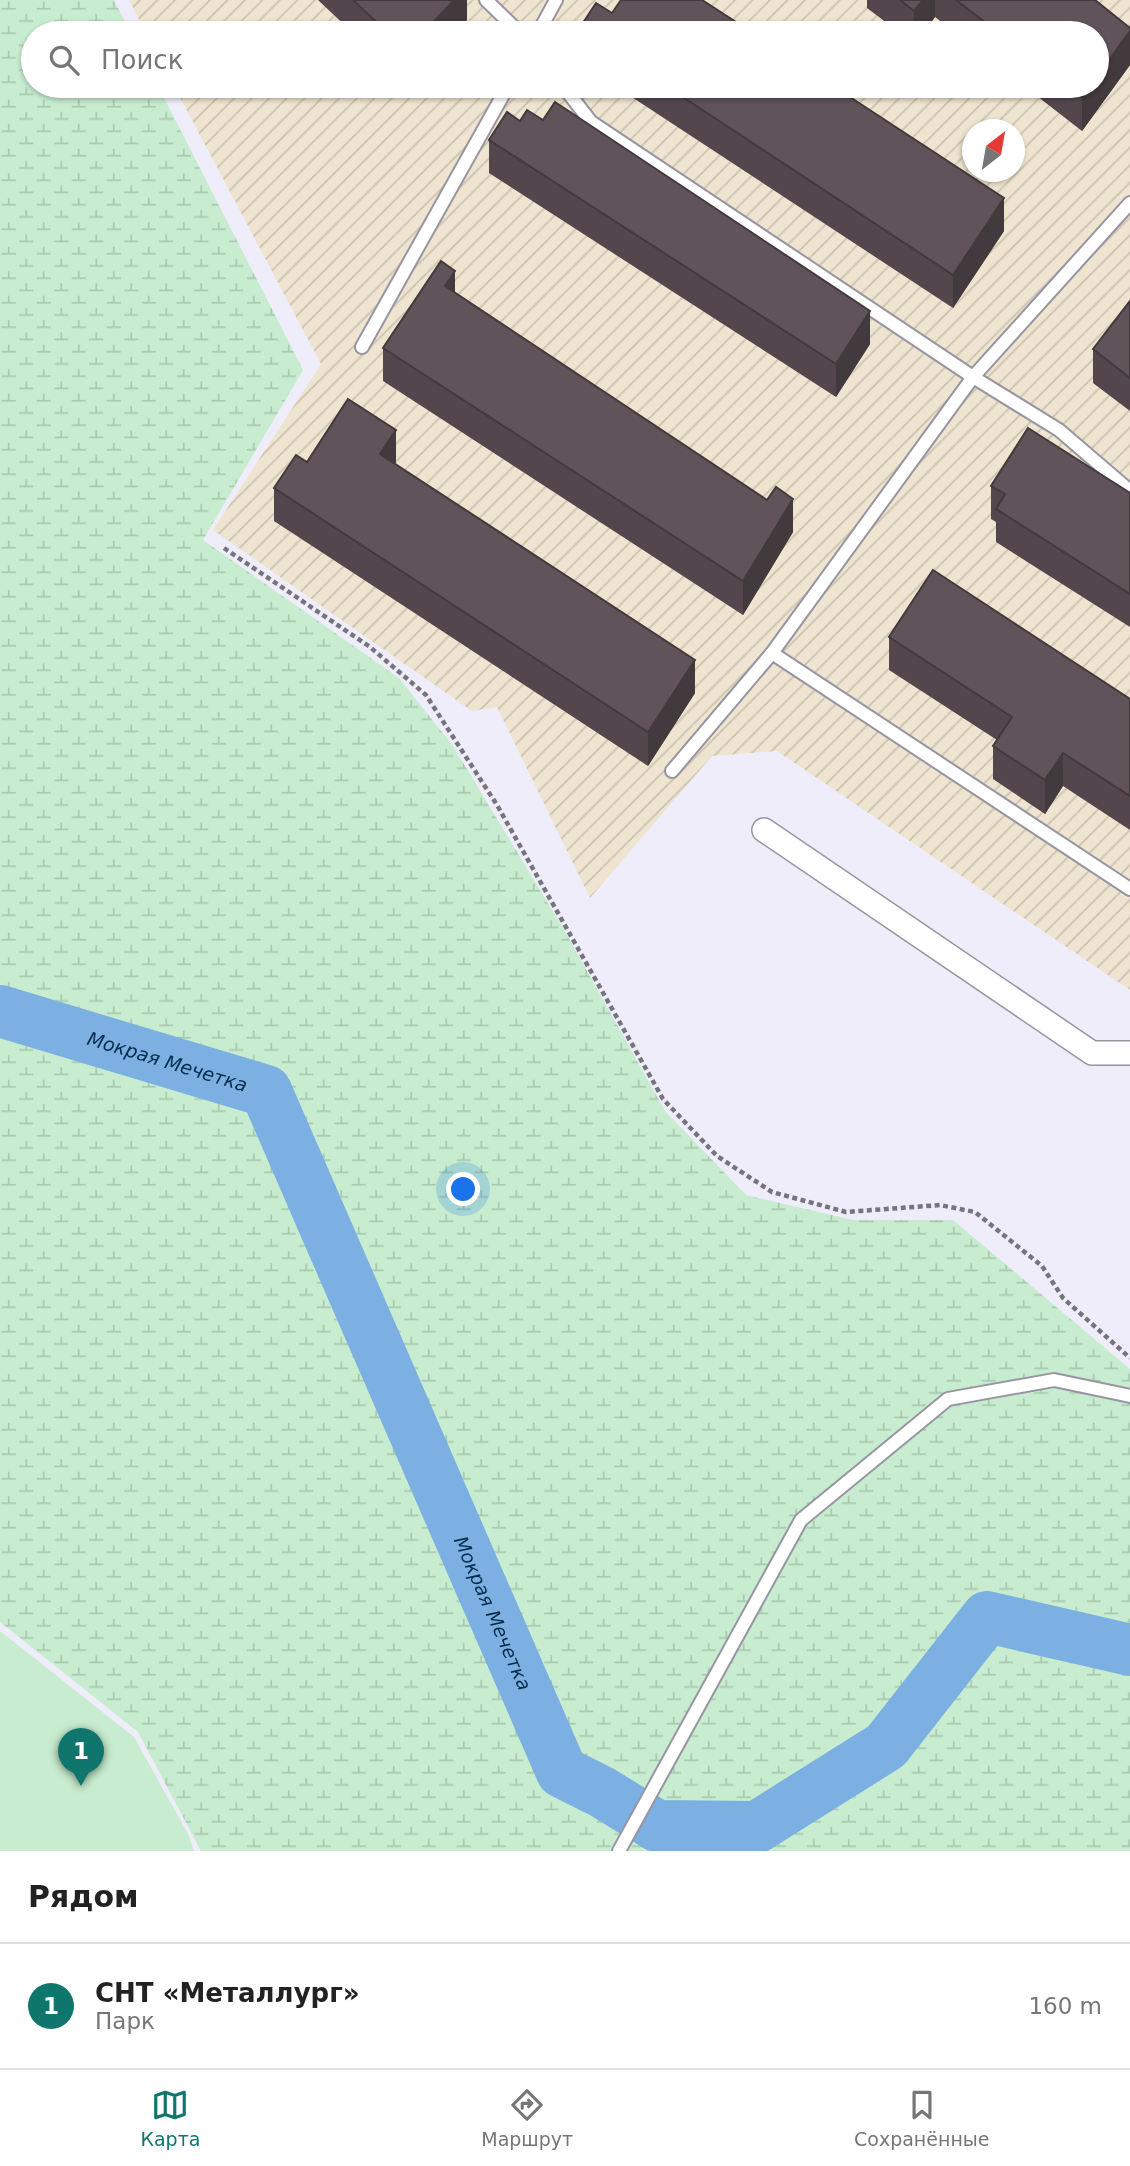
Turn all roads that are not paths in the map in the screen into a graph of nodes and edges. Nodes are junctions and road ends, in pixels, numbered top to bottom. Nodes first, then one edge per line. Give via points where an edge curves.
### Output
1 (486, 0) edge
2 (556, 0) edge
3 (508, 21) edge
4 (545, 21) edge
5 (501, 98) edge
6 (572, 98) edge
7 (1130, 203) edge
8 (362, 347) dead end
9 (973, 377) junction
10 (1130, 491) edge
11 (772, 653) junction
12 (673, 771) dead end
13 (764, 830) dead end
14 (1130, 889) edge
15 (1130, 1052) edge
16 (1130, 1396) edge
17 (619, 1851) edge

1 - 3 lane
2 - 4 lane
5 - 8 lane
6 - 9 lane via 591,122
7 - 9 lane
9 - 10 lane via 1059,430
9 - 11 lane
11 - 12 lane
11 - 14 lane
13 - 15 street via 1092,1053
16 - 17 lane via 1054,1380 948,1399 801,1520

